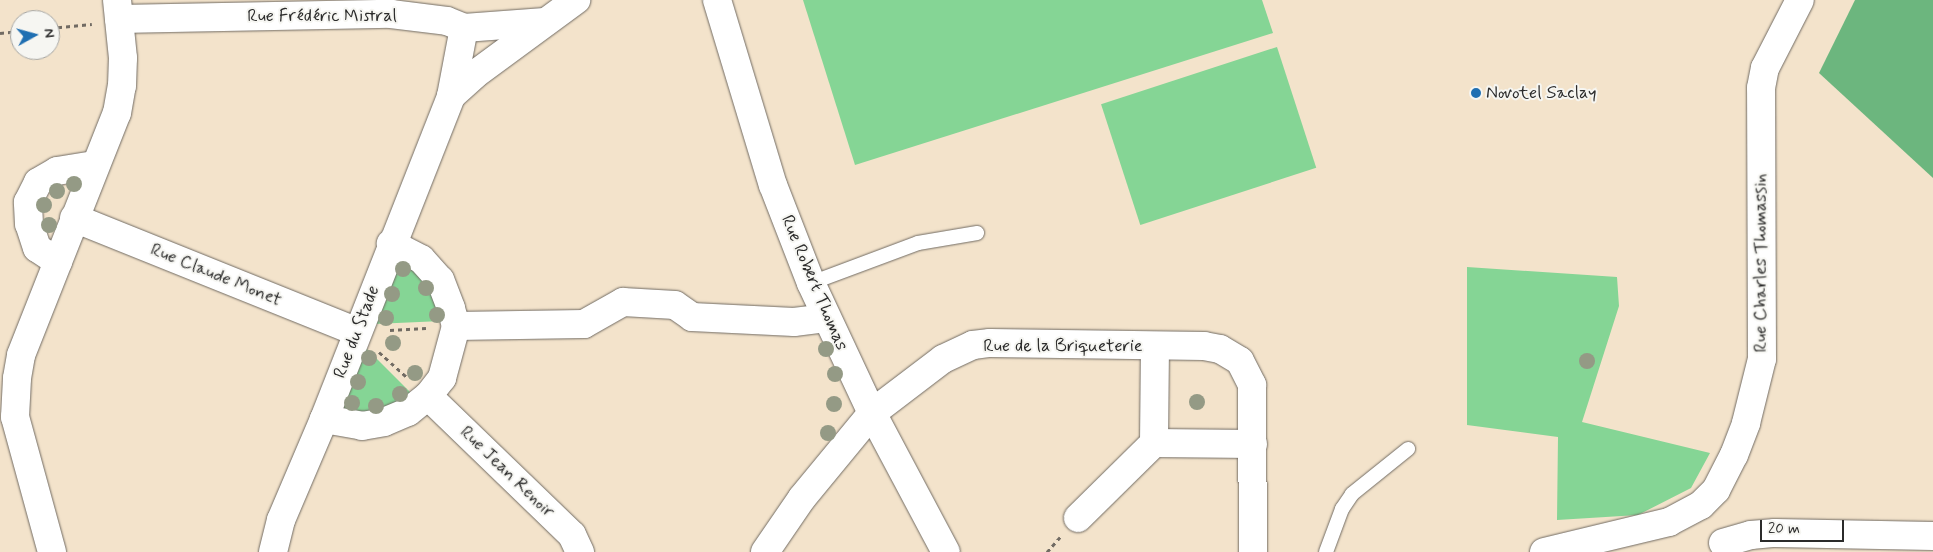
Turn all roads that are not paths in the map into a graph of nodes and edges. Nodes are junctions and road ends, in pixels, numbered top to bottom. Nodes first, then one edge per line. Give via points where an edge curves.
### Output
1 (576, 0) edge
2 (717, 0) edge
3 (1800, 0) edge
4 (119, 16) edge
5 (545, 22) junction
6 (464, 28) junction
7 (451, 96) junction
8 (96, 165) junction
9 (74, 218) junction
10 (977, 233) dead end
11 (391, 244) junction
12 (58, 262) junction
13 (811, 283) junction
14 (826, 318) junction
15 (456, 326) junction
16 (357, 332) junction
17 (1154, 346) junction
18 (428, 396) junction
19 (872, 413) junction
20 (324, 419) junction
21 (1154, 443) junction
22 (1253, 444) junction
23 (1408, 449) dead end
24 (1701, 505) junction
25 (1078, 518) dead end
26 (1933, 536) edge
27 (1725, 547) edge
28 (52, 552) edge
29 (273, 552) edge
30 (580, 552) edge
31 (766, 552) edge
32 (946, 552) edge
33 (1253, 552) edge
34 (1326, 552) edge
35 (1544, 552) edge

1 - 5 street, Rue du Stade
2 - 13 street, Rue Robert Thomas via 773,186
3 - 24 street, Rue Charles Thomassin via 1765,68 1761,88 1764,330 1760,367 1734,455 1716,490
4 - 6 street, Rue Frédéric Mistral via 391,14 447,21
4 - 8 street via 122,86 117,113
5 - 6 street
5 - 7 street, Rue du Stade
6 - 7 street, Rue du Stade
7 - 11 street, Rue du Stade
8 - 9 street
8 - 12 street via 57,171 38,182 28,202 29,224 37,248
9 - 12 street
9 - 16 street, Rue Claude Monet
10 - 13 lane via 918,243
11 - 15 street via 421,259 440,280
11 - 16 street, Rue du Stade
12 - 28 street via 21,355 15,400 19,434
13 - 14 street, Rue Robert Thomas
14 - 15 street via 794,322 692,317 674,305 624,302 584,324
14 - 19 street, Rue Robert Thomas
15 - 18 street via 452,351 442,378
16 - 20 street, Rue du Stade
17 - 19 street, Rue de la Briqueterie via 973,345 943,359
17 - 21 street, Rue de la Briqueterie
17 - 22 street, Rue de la Briqueterie via 1220,349 1240,361 1252,385
18 - 20 street via 408,412 384,422 362,426
18 - 30 street, Rue Jean Renoir via 572,535
19 - 31 street, Rue de la Briqueterie via 802,498
19 - 32 street, Rue Robert Thomas
20 - 29 street, Rue du Stade via 281,520
21 - 22 street
21 - 25 street
22 - 33 street, Rue de la Briqueterie
23 - 34 lane via 1352,494 1342,509
24 - 27 street
24 - 35 street, Rue Charles Thomassin via 1646,530
26 - 27 street via 1751,535

